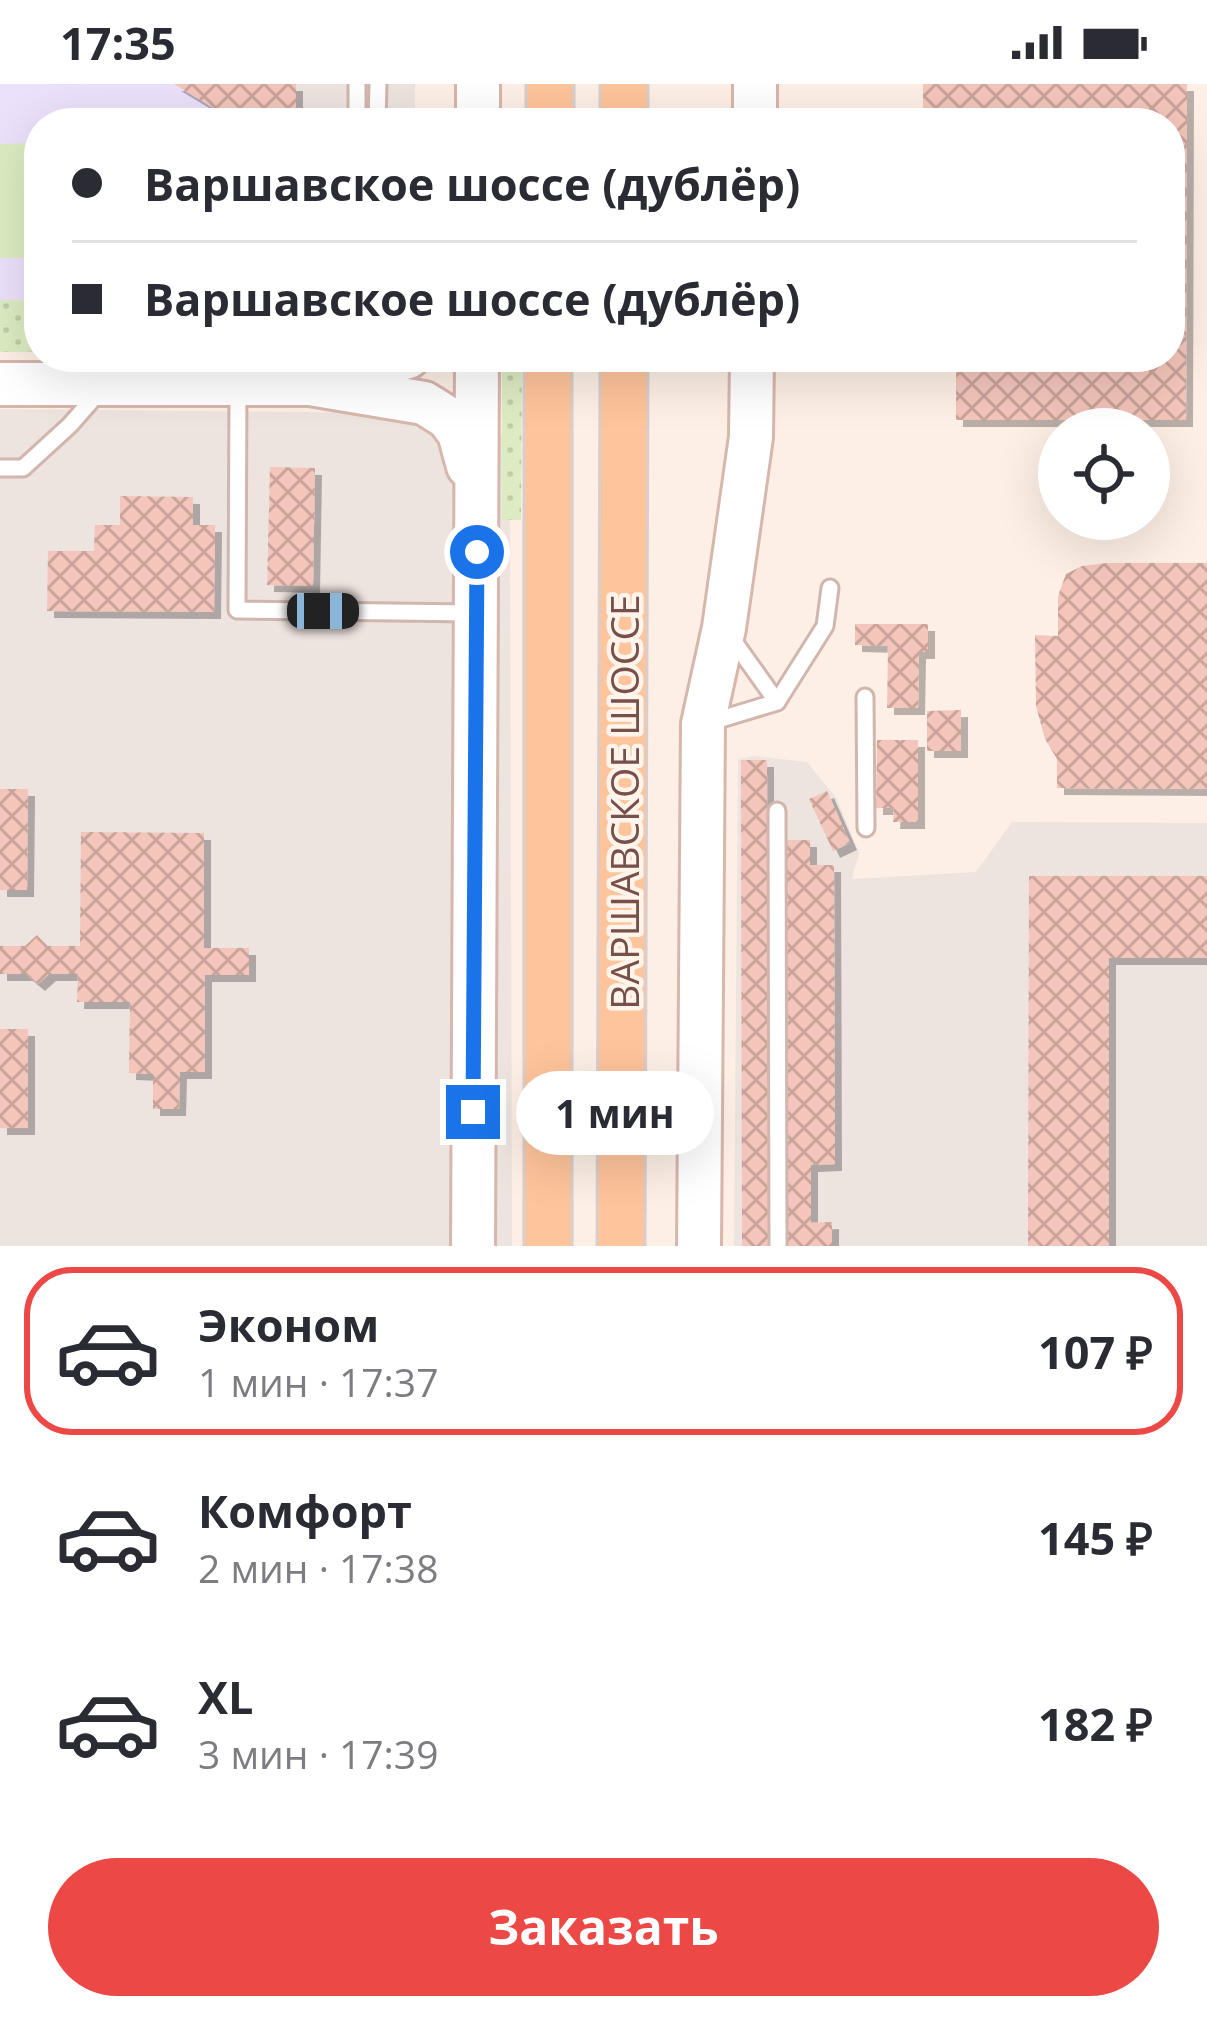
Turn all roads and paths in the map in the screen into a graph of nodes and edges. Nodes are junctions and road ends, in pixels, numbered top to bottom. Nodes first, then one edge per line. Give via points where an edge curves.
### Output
1 (332, 372) edge
2 (478, 372) edge
3 (548, 372) edge
4 (624, 372) edge
5 (752, 372) edge
6 (291, 380) junction
7 (0, 384) edge
8 (103, 386) junction
9 (238, 386) junction
10 (0, 468) edge
11 (477, 521) junction
12 (830, 588) dead end
13 (477, 613) junction
14 (724, 628) junction
15 (865, 697) dead end
16 (777, 702) junction
17 (703, 724) junction
18 (777, 811) dead end
19 (866, 828) dead end
20 (472, 1246) edge
21 (548, 1246) edge
22 (621, 1246) edge
23 (699, 1246) edge
24 (778, 1246) edge

1 - 6 main road
2 - 11 main road
3 - 21 main road, ВАРШАВСКОЕ ШОССЕ
4 - 22 main road, ВАРШАВСКОЕ ШОССЕ
5 - 14 main road via 751,437
6 - 9 main road
6 - 11 main road via 424,403 448,418 467,458
7 - 8 main road
8 - 9 main road
8 - 10 lane via 23,468
9 - 13 lane via 237,610
11 - 13 main road
12 - 16 lane via 825,626
13 - 20 main road
14 - 16 lane
14 - 17 main road
15 - 19 lane
16 - 17 lane
17 - 23 main road
18 - 24 lane

